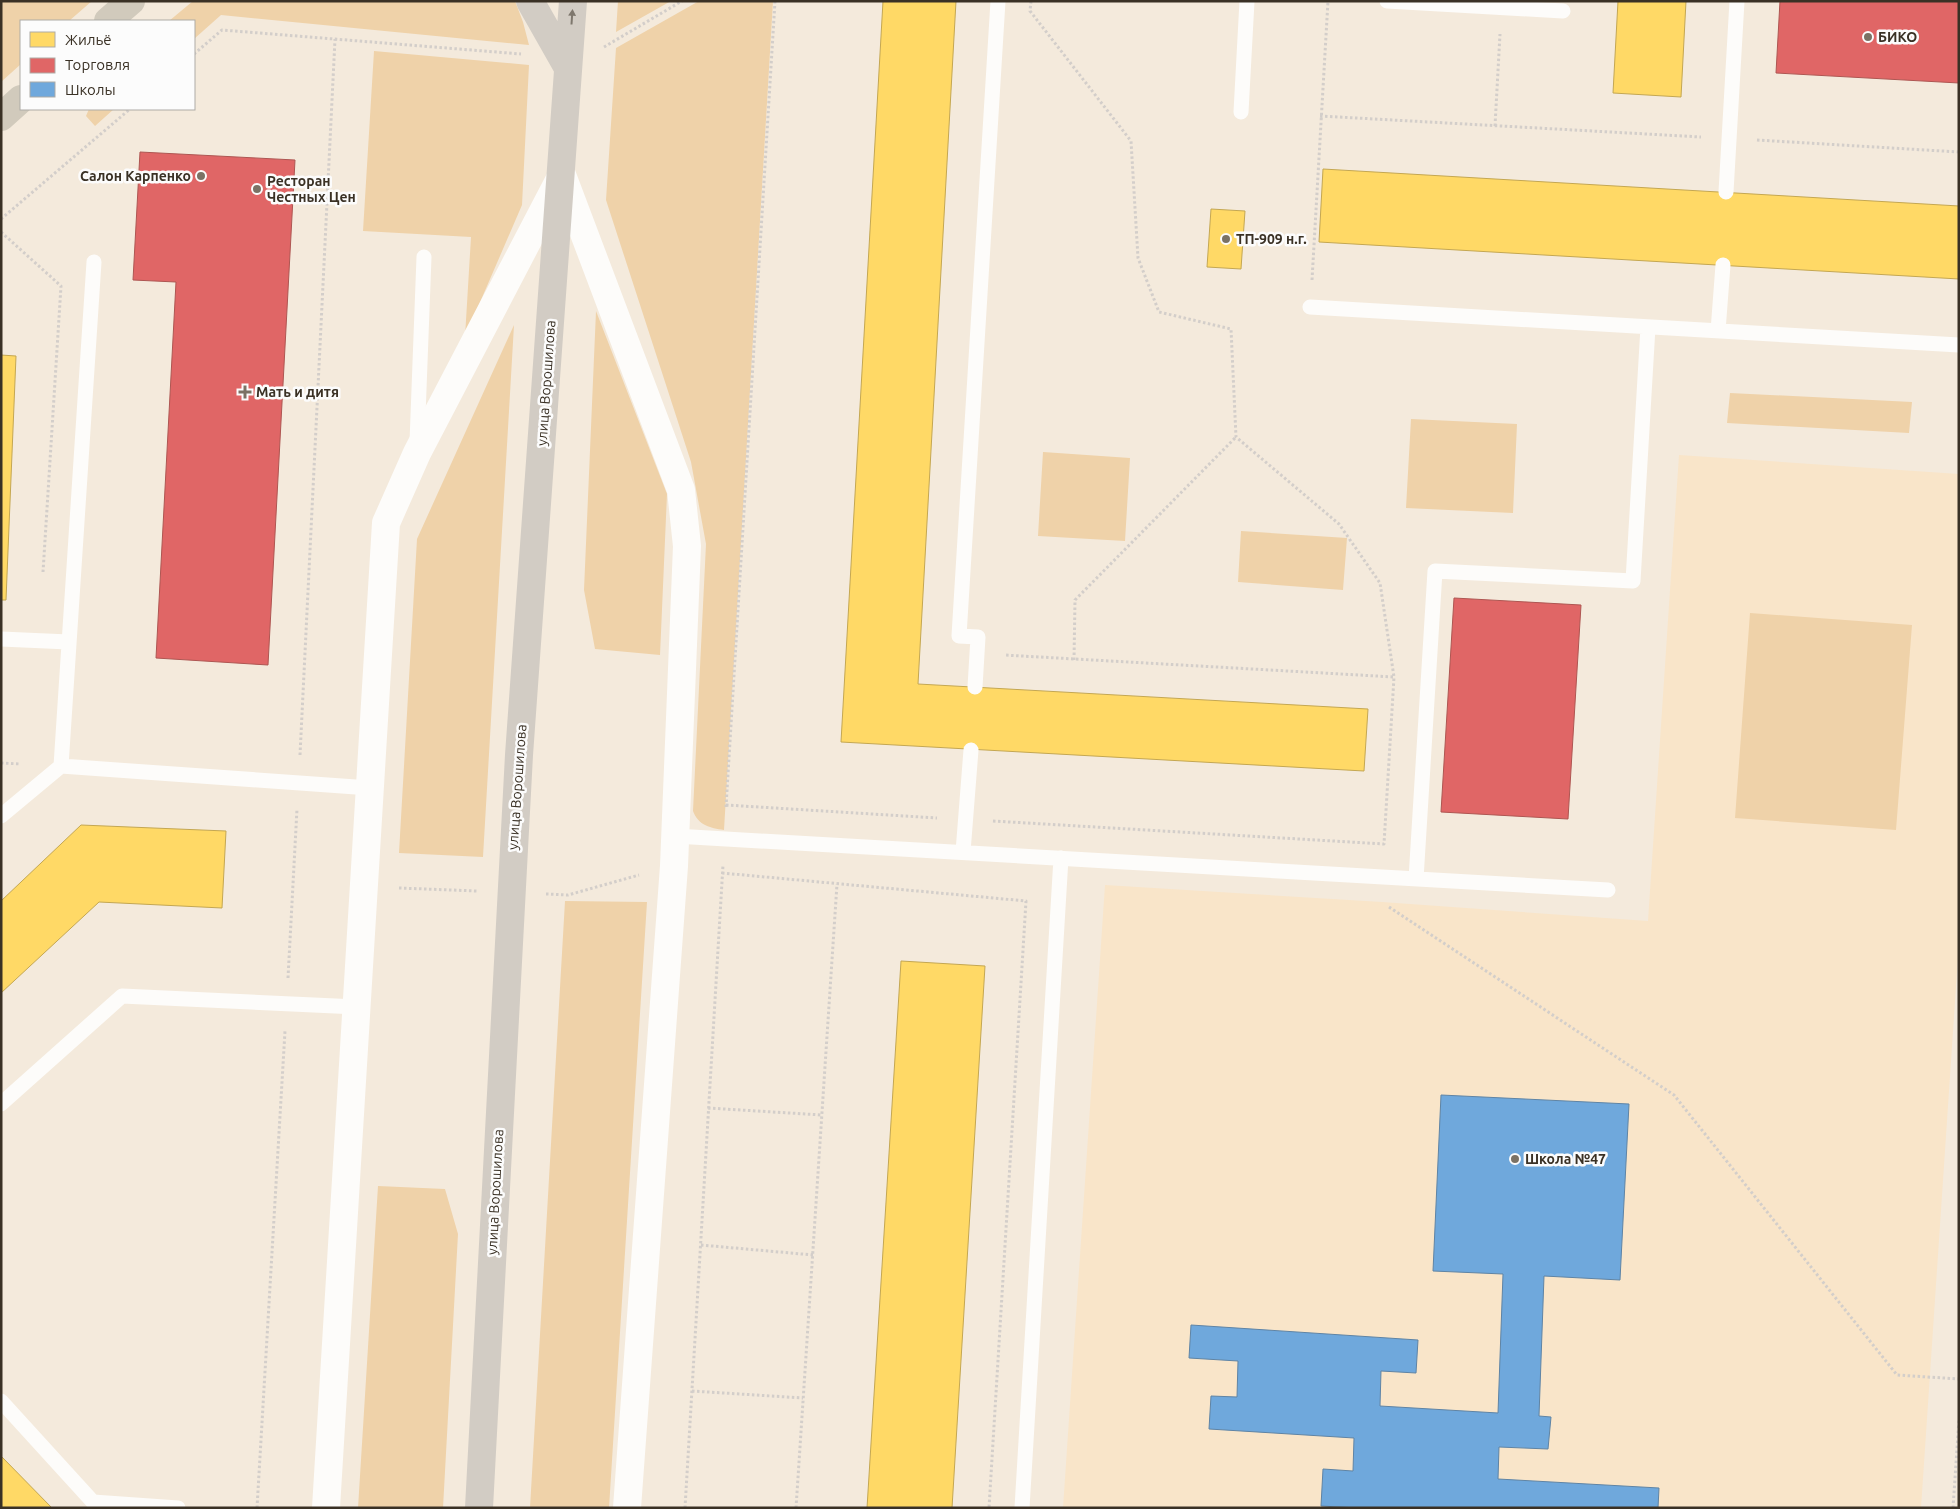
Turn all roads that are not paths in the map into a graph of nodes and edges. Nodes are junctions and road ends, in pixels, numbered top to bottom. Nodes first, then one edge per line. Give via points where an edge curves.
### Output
1 (131, 1) edge
2 (530, 1) edge
3 (573, 1) edge
4 (998, 1) edge
5 (1247, 1) edge
6 (1387, 1) edge
7 (1737, 1) edge
8 (1563, 11) dead end
9 (109, 20) edge
10 (568, 68) junction
11 (20, 100) edge
12 (1241, 112) dead end
13 (1, 117) edge
14 (562, 175) junction
15 (1726, 192) dead end
16 (424, 257) dead end
17 (94, 262) dead end
18 (1722, 265) dead end
19 (1310, 307) dead end
20 (1648, 326) junction
21 (1718, 331) junction
22 (1959, 345) edge
23 (417, 454) junction
24 (1, 640) edge
25 (69, 642) junction
26 (975, 687) dead end
27 (971, 750) dead end
28 (61, 766) junction
29 (370, 788) junction
30 (1, 816) edge
31 (675, 836) junction
32 (963, 852) junction
33 (1061, 858) junction
34 (1416, 879) junction
35 (1608, 890) dead end
36 (357, 1007) junction
37 (1, 1104) edge
38 (1, 1401) edge
39 (178, 1508) edge
40 (326, 1508) edge
41 (479, 1508) edge
42 (627, 1508) edge
43 (1022, 1508) edge

1 - 9 main road
2 - 10 main road
10 -> 3 main road, улица Ворошилова
4 - 26 lane via 959,636 978,637
5 - 12 lane
6 - 8 lane
7 - 15 lane
10 - 14 main road, улица Ворошилова
11 - 13 main road
14 - 23 street
14 - 31 street via 681,490 687,546
14 - 41 main road, улица Ворошилова via 518,764
16 - 23 lane
17 - 25 lane
18 - 21 lane
19 - 20 lane
20 - 21 lane
20 - 34 lane via 1633,581 1435,571
21 - 22 lane
23 - 29 street via 386,523
24 - 25 lane
25 - 28 lane
27 - 32 lane
28 - 29 lane
28 - 30 lane
29 - 36 street
31 - 32 lane
31 - 42 street
32 - 33 lane
33 - 34 lane
33 - 43 lane
34 - 35 lane
36 - 37 lane via 122,996
36 - 40 street
38 - 39 lane via 93,1502

